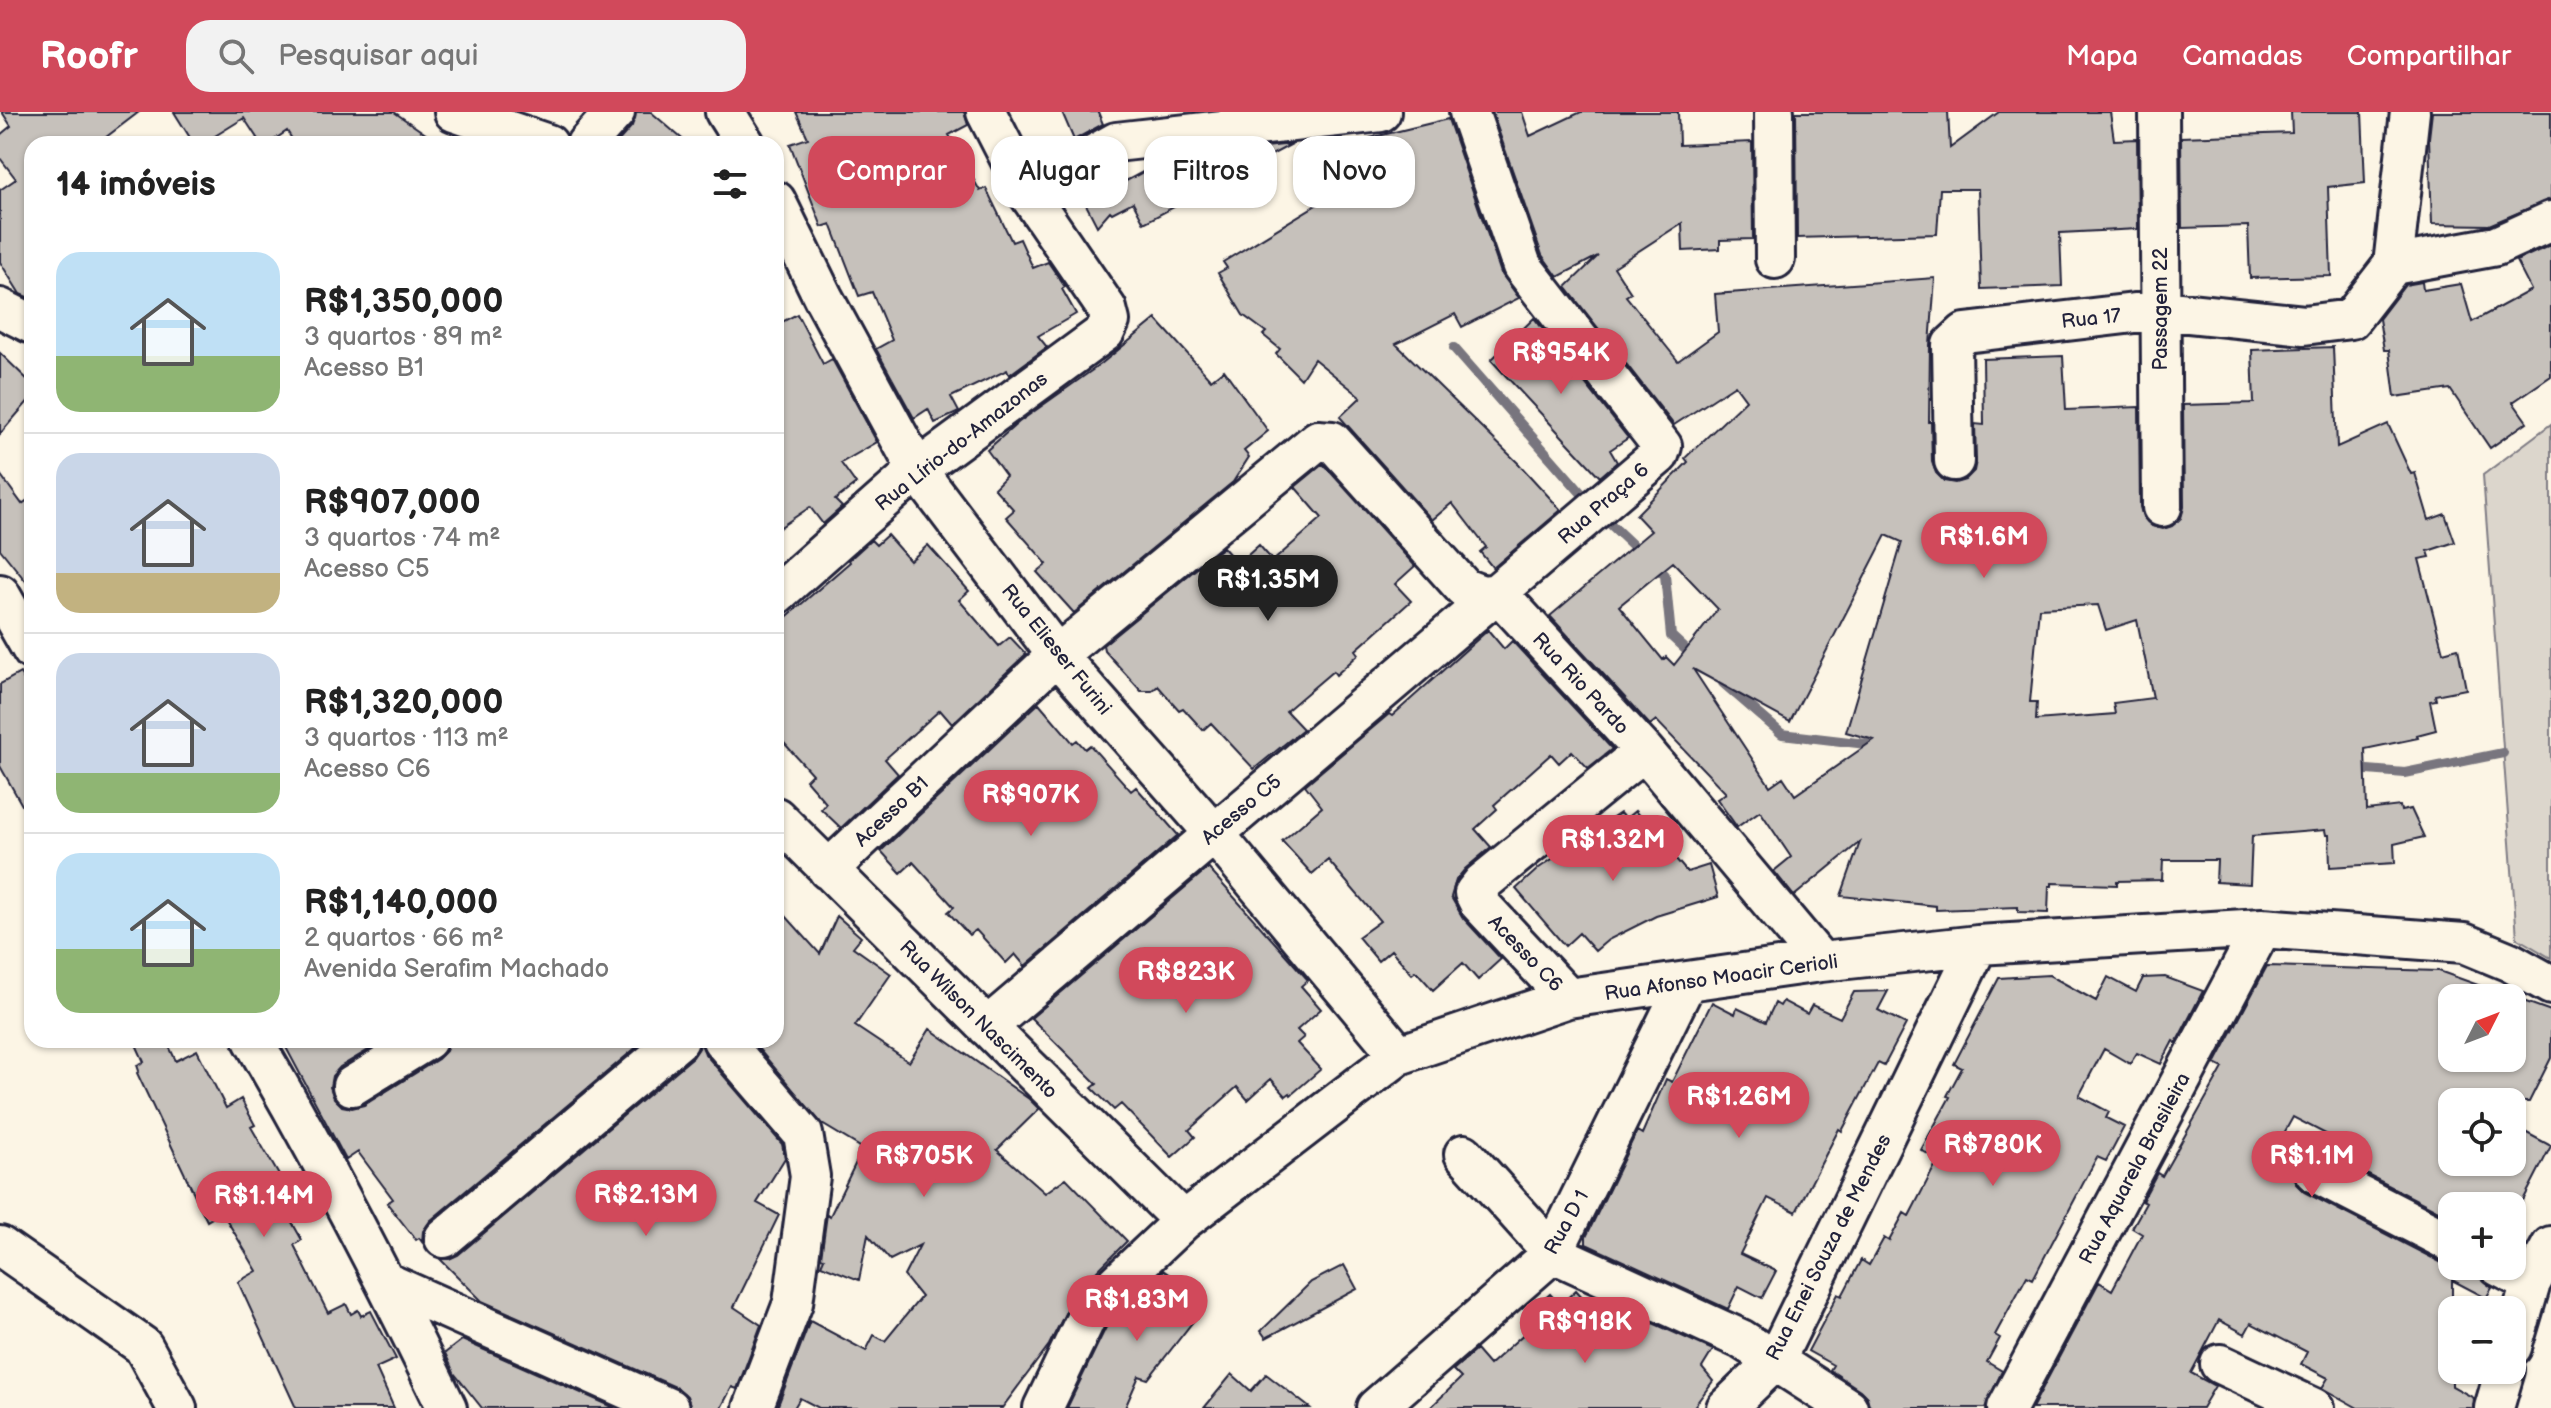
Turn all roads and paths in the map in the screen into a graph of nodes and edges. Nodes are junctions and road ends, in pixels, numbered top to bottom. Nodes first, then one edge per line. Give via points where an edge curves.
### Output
1 (454, 112) edge
2 (615, 112) edge
3 (725, 112) edge
4 (986, 112) edge
5 (1381, 112) edge
6 (1469, 112) edge
7 (1774, 112) edge
8 (2159, 112) edge
9 (2410, 112) edge
10 (524, 136) edge
11 (593, 136) edge
12 (740, 136) edge
13 (998, 136) edge
14 (1128, 141) edge
15 (1038, 208) edge
16 (784, 217) edge
17 (2551, 221) edge
18 (1775, 259) dead end
19 (2393, 265) junction
20 (0, 308) edge
21 (2160, 310) junction
22 (24, 320) edge
23 (1954, 461) dead end
24 (917, 470) junction
25 (2162, 507) dead end
26 (784, 588) edge
27 (1498, 593) junction
28 (13, 595) edge
29 (24, 627) edge
30 (1057, 655) junction
31 (1644, 751) junction
32 (784, 829) edge
33 (1213, 832) junction
34 (828, 870) junction
35 (2262, 928) junction
36 (1978, 945) junction
37 (1821, 962) junction
38 (1686, 983) junction
39 (2551, 985) edge
40 (1568, 998) junction
41 (987, 1027) junction
42 (258, 1048) edge
43 (414, 1048) edge
44 (670, 1048) edge
45 (729, 1048) edge
46 (1399, 1055) junction
47 (352, 1086) dead end
48 (1464, 1154) dead end
49 (2314, 1172) dead end
50 (1183, 1221) junction
51 (2438, 1236) edge
52 (444, 1238) dead end
53 (0, 1246) edge
54 (2551, 1246) edge
55 (1553, 1253) junction
56 (2526, 1265) edge
57 (386, 1282) junction
58 (1775, 1361) junction
59 (2220, 1364) dead end
60 (2501, 1384) edge
61 (177, 1408) edge
62 (447, 1408) edge
63 (669, 1408) edge
64 (753, 1408) edge
65 (1043, 1408) edge
66 (1376, 1408) edge
67 (1726, 1408) edge
68 (1848, 1408) edge
69 (2007, 1408) edge
70 (2314, 1408) edge
71 (2494, 1408) edge

1 - 10 street
2 - 11 street
3 - 12 street
4 - 13 street
5 - 14 street
6 - 27 street, Rua Praça 6 via 1522,266 1662,446 1659,455
7 - 18 street
8 - 21 street, Passagem 22
9 - 19 street
15 - 24 street, Rua Lírio-do-Amazonas via 1107,309 1110,321 1105,332
16 - 24 street, Rua Elieser Furini
17 - 19 street via 2496,246
19 - 21 street, Rua 17 via 2351,319 2304,325
20 - 22 street
21 - 23 street, Rua 17 via 1965,333 1952,345
21 - 25 street, Passagem 22
24 - 26 street, Rua Lírio-do-Amazonas
24 - 30 street, Rua Elieser Furini
27 - 30 street, Acesso B1 via 1482,595 1464,588 1332,441 1318,440
27 - 31 street, Rua Rio Pardo
27 - 33 street, Acesso C5
28 - 29 street
30 - 33 street, Rua Elieser Furini
30 - 34 street, Acesso B1
31 - 37 street, Rua Rio Pardo
31 - 40 street, Acesso C6 via 1474,893
32 - 34 street, Rua Wilson Nascimento
33 - 41 street, Acesso C5
33 - 46 street, Rua Elieser Furini
34 - 41 street, Rua Wilson Nascimento
35 - 36 street, Rua Afonso Moacir Cerioli
35 - 39 street, Rua Afonso Moacir Cerioli via 2464,943
35 - 69 street, Rua Aquarela Brasileira
36 - 37 street, Rua Afonso Moacir Cerioli
36 - 58 street, Rua Enei Souza de Mendes
37 - 38 street, Rua Afonso Moacir Cerioli
38 - 40 street, Rua Afonso Moacir Cerioli
38 - 55 street, Rua D 1
40 - 46 street, Rua Afonso Moacir Cerioli
41 - 50 street, Rua Wilson Nascimento
42 - 57 street
43 - 47 street
44 - 52 street
45 - 64 street via 803,1134 810,1176 793,1303
46 - 50 street, Rua Afonso Moacir Cerioli
48 - 55 street
49 - 51 street
50 - 65 street, Rua Afonso Moacir Cerioli via 1091,1308
53 - 61 street via 143,1346
54 - 56 street
55 - 58 street via 1741,1339
55 - 66 street, Rua D 1
57 - 62 street
57 - 63 street
58 - 67 street, Rua Enei Souza de Mendes
58 - 68 street
59 - 70 street
60 - 71 street

